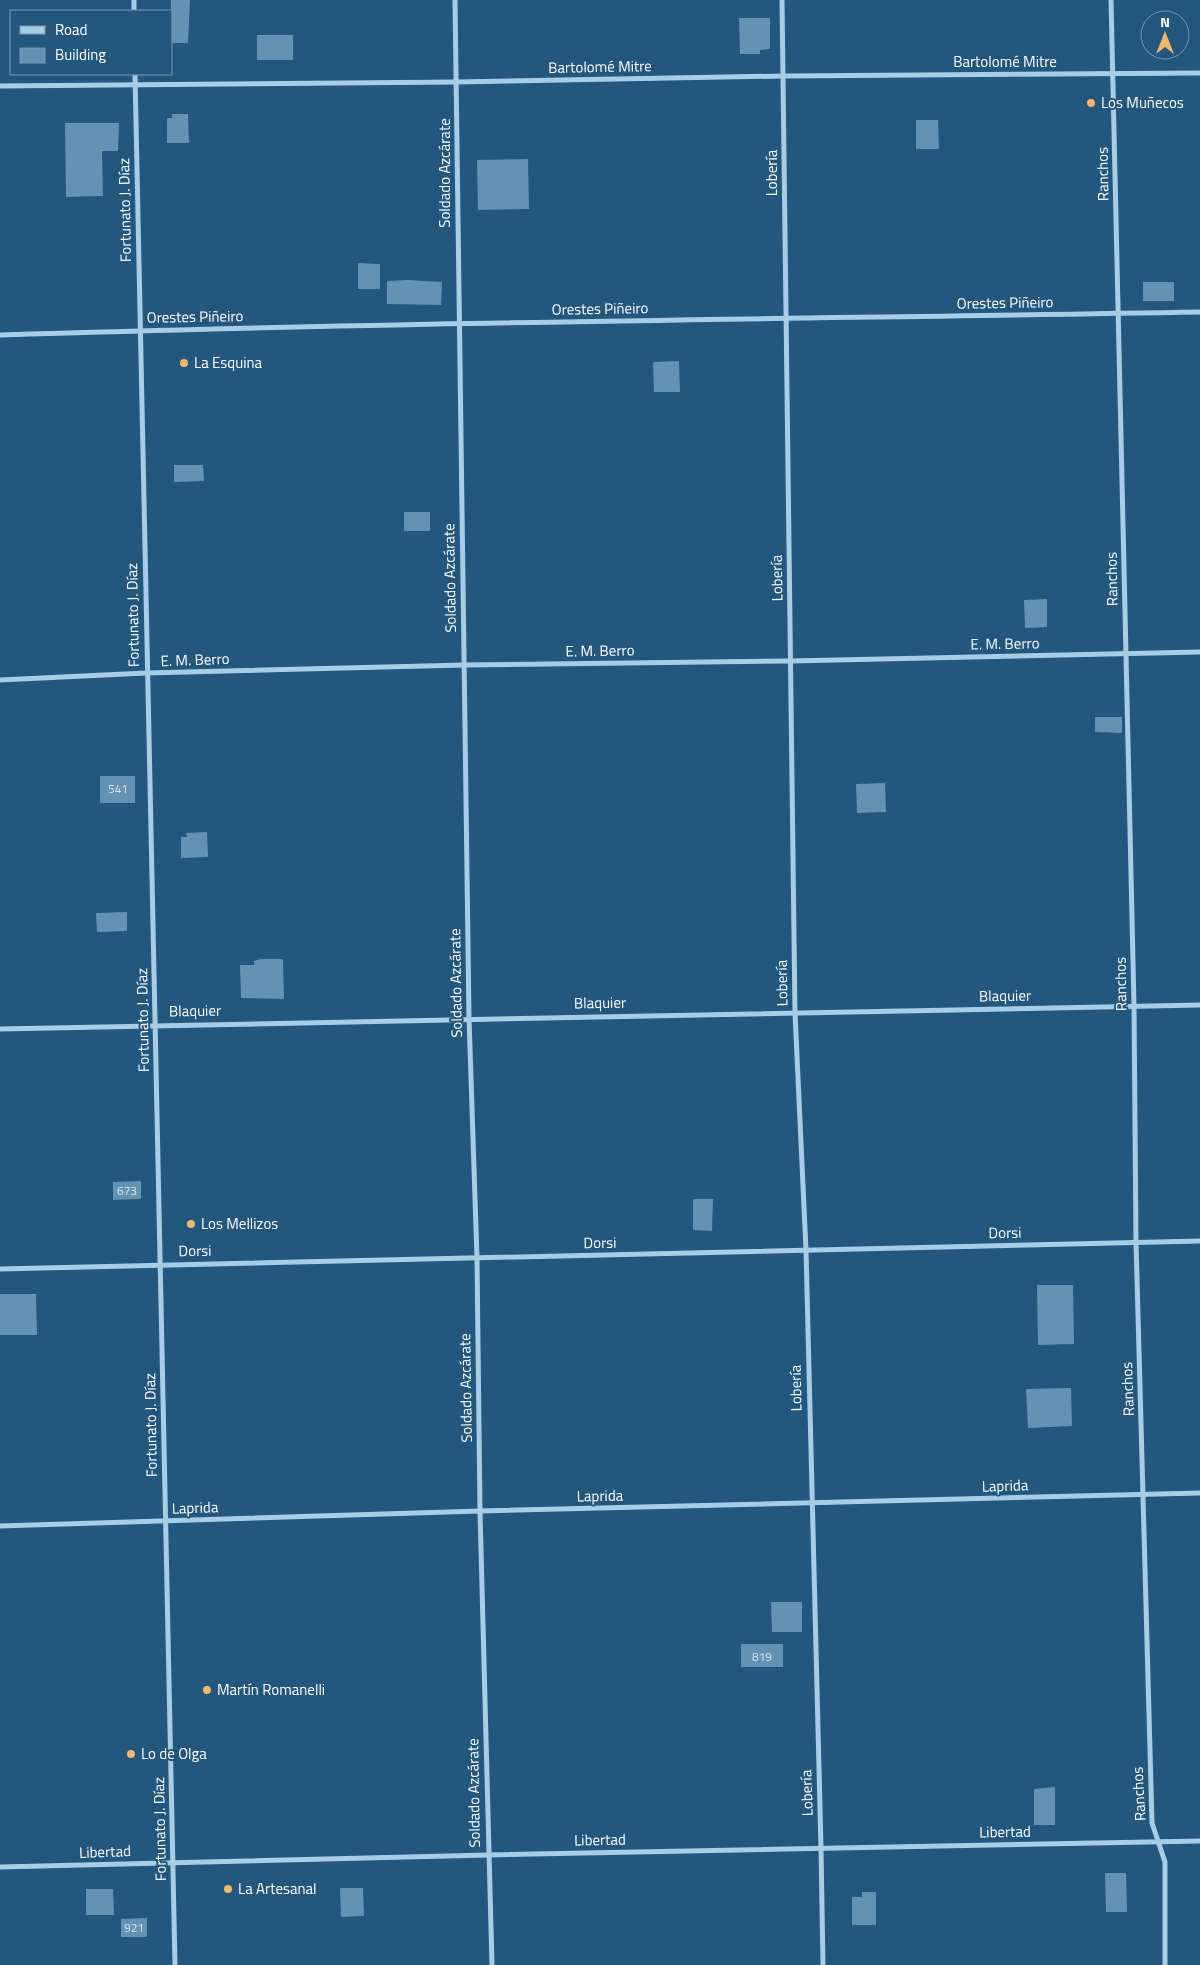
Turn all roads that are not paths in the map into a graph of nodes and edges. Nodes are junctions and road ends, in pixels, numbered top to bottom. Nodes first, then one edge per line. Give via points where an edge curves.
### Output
1 (455, 0) edge
2 (782, 0) edge
3 (1111, 0) edge
4 (1200, 73) edge
5 (1113, 74) junction
6 (135, 75) edge
7 (784, 76) junction
8 (456, 82) junction
9 (135, 85) junction
10 (0, 86) edge
11 (1200, 312) edge
12 (1118, 313) junction
13 (786, 318) junction
14 (458, 325) junction
15 (140, 331) junction
16 (0, 335) edge
17 (1200, 652) edge
18 (1126, 653) junction
19 (791, 661) junction
20 (464, 665) junction
21 (146, 673) junction
22 (0, 680) edge
23 (1134, 1005) junction
24 (1200, 1005) edge
25 (795, 1013) junction
26 (469, 1018) junction
27 (156, 1025) junction
28 (0, 1029) edge
29 (1200, 1241) edge
30 (1136, 1242) junction
31 (806, 1250) junction
32 (476, 1258) junction
33 (161, 1264) junction
34 (0, 1269) edge
35 (1200, 1493) edge
36 (1144, 1494) junction
37 (812, 1503) junction
38 (480, 1511) junction
39 (166, 1521) junction
40 (0, 1526) edge
41 (1200, 1841) edge
42 (1159, 1842) junction
43 (821, 1848) junction
44 (488, 1855) junction
45 (173, 1862) junction
46 (0, 1867) edge
47 (175, 1965) edge
48 (492, 1965) edge
49 (822, 1965) edge
50 (1165, 1965) edge

1 - 8 street, Soldado Azcárate
2 - 7 street, Lobería
3 - 5 street, Ranchos
4 - 5 street, Bartolomé Mitre
5 - 7 street, Bartolomé Mitre
5 - 12 street, Ranchos
6 - 9 street, Fortunato J. Díaz
7 - 8 street, Bartolomé Mitre
7 - 13 street, Lobería
8 - 9 street, Bartolomé Mitre
8 - 14 street, Soldado Azcárate
9 - 10 street, Bartolomé Mitre
9 - 15 street, Fortunato J. Díaz
11 - 12 street, Orestes Piñeiro
12 - 13 street, Orestes Piñeiro
12 - 18 street, Ranchos
13 - 14 street, Orestes Piñeiro
13 - 19 street, Lobería
14 - 15 street, Orestes Piñeiro
14 - 20 street, Soldado Azcárate
15 - 16 street, Orestes Piñeiro
15 - 21 street, Fortunato J. Díaz
17 - 18 street, E. M. Berro
18 - 19 street, E. M. Berro
18 - 23 street, Ranchos
19 - 20 street, E. M. Berro
19 - 25 street, Lobería
20 - 21 street, E. M. Berro
20 - 26 street, Soldado Azcárate
21 - 22 street, E. M. Berro
21 - 27 street, Fortunato J. Díaz
23 - 24 street, Blaquier
23 - 25 street, Blaquier
23 - 30 street, Ranchos
25 - 26 street, Blaquier
25 - 31 street, Lobería
26 - 27 street, Blaquier
26 - 32 street, Soldado Azcárate
27 - 28 street, Blaquier
27 - 33 street, Fortunato J. Díaz
29 - 30 street, Dorsi
30 - 31 street, Dorsi
30 - 36 street, Ranchos
31 - 32 street, Dorsi
31 - 37 street, Lobería
32 - 33 street, Dorsi
32 - 38 street, Soldado Azcárate
33 - 34 street, Dorsi
33 - 39 street, Fortunato J. Díaz
35 - 36 street, Laprida
36 - 37 street, Laprida
36 - 42 street, Ranchos via 1152,1823
37 - 38 street, Laprida
37 - 43 street, Lobería
38 - 39 street, Laprida
38 - 44 street, Soldado Azcárate
39 - 40 street, Laprida
39 - 45 street, Fortunato J. Díaz
41 - 42 street, Libertad
42 - 43 street, Libertad
42 - 50 street, Ranchos via 1165,1862
43 - 44 street, Libertad
43 - 49 street, Lobería
44 - 45 street, Libertad
44 - 48 street, Soldado Azcárate
45 - 46 street, Libertad
45 - 47 street, Fortunato J. Díaz

